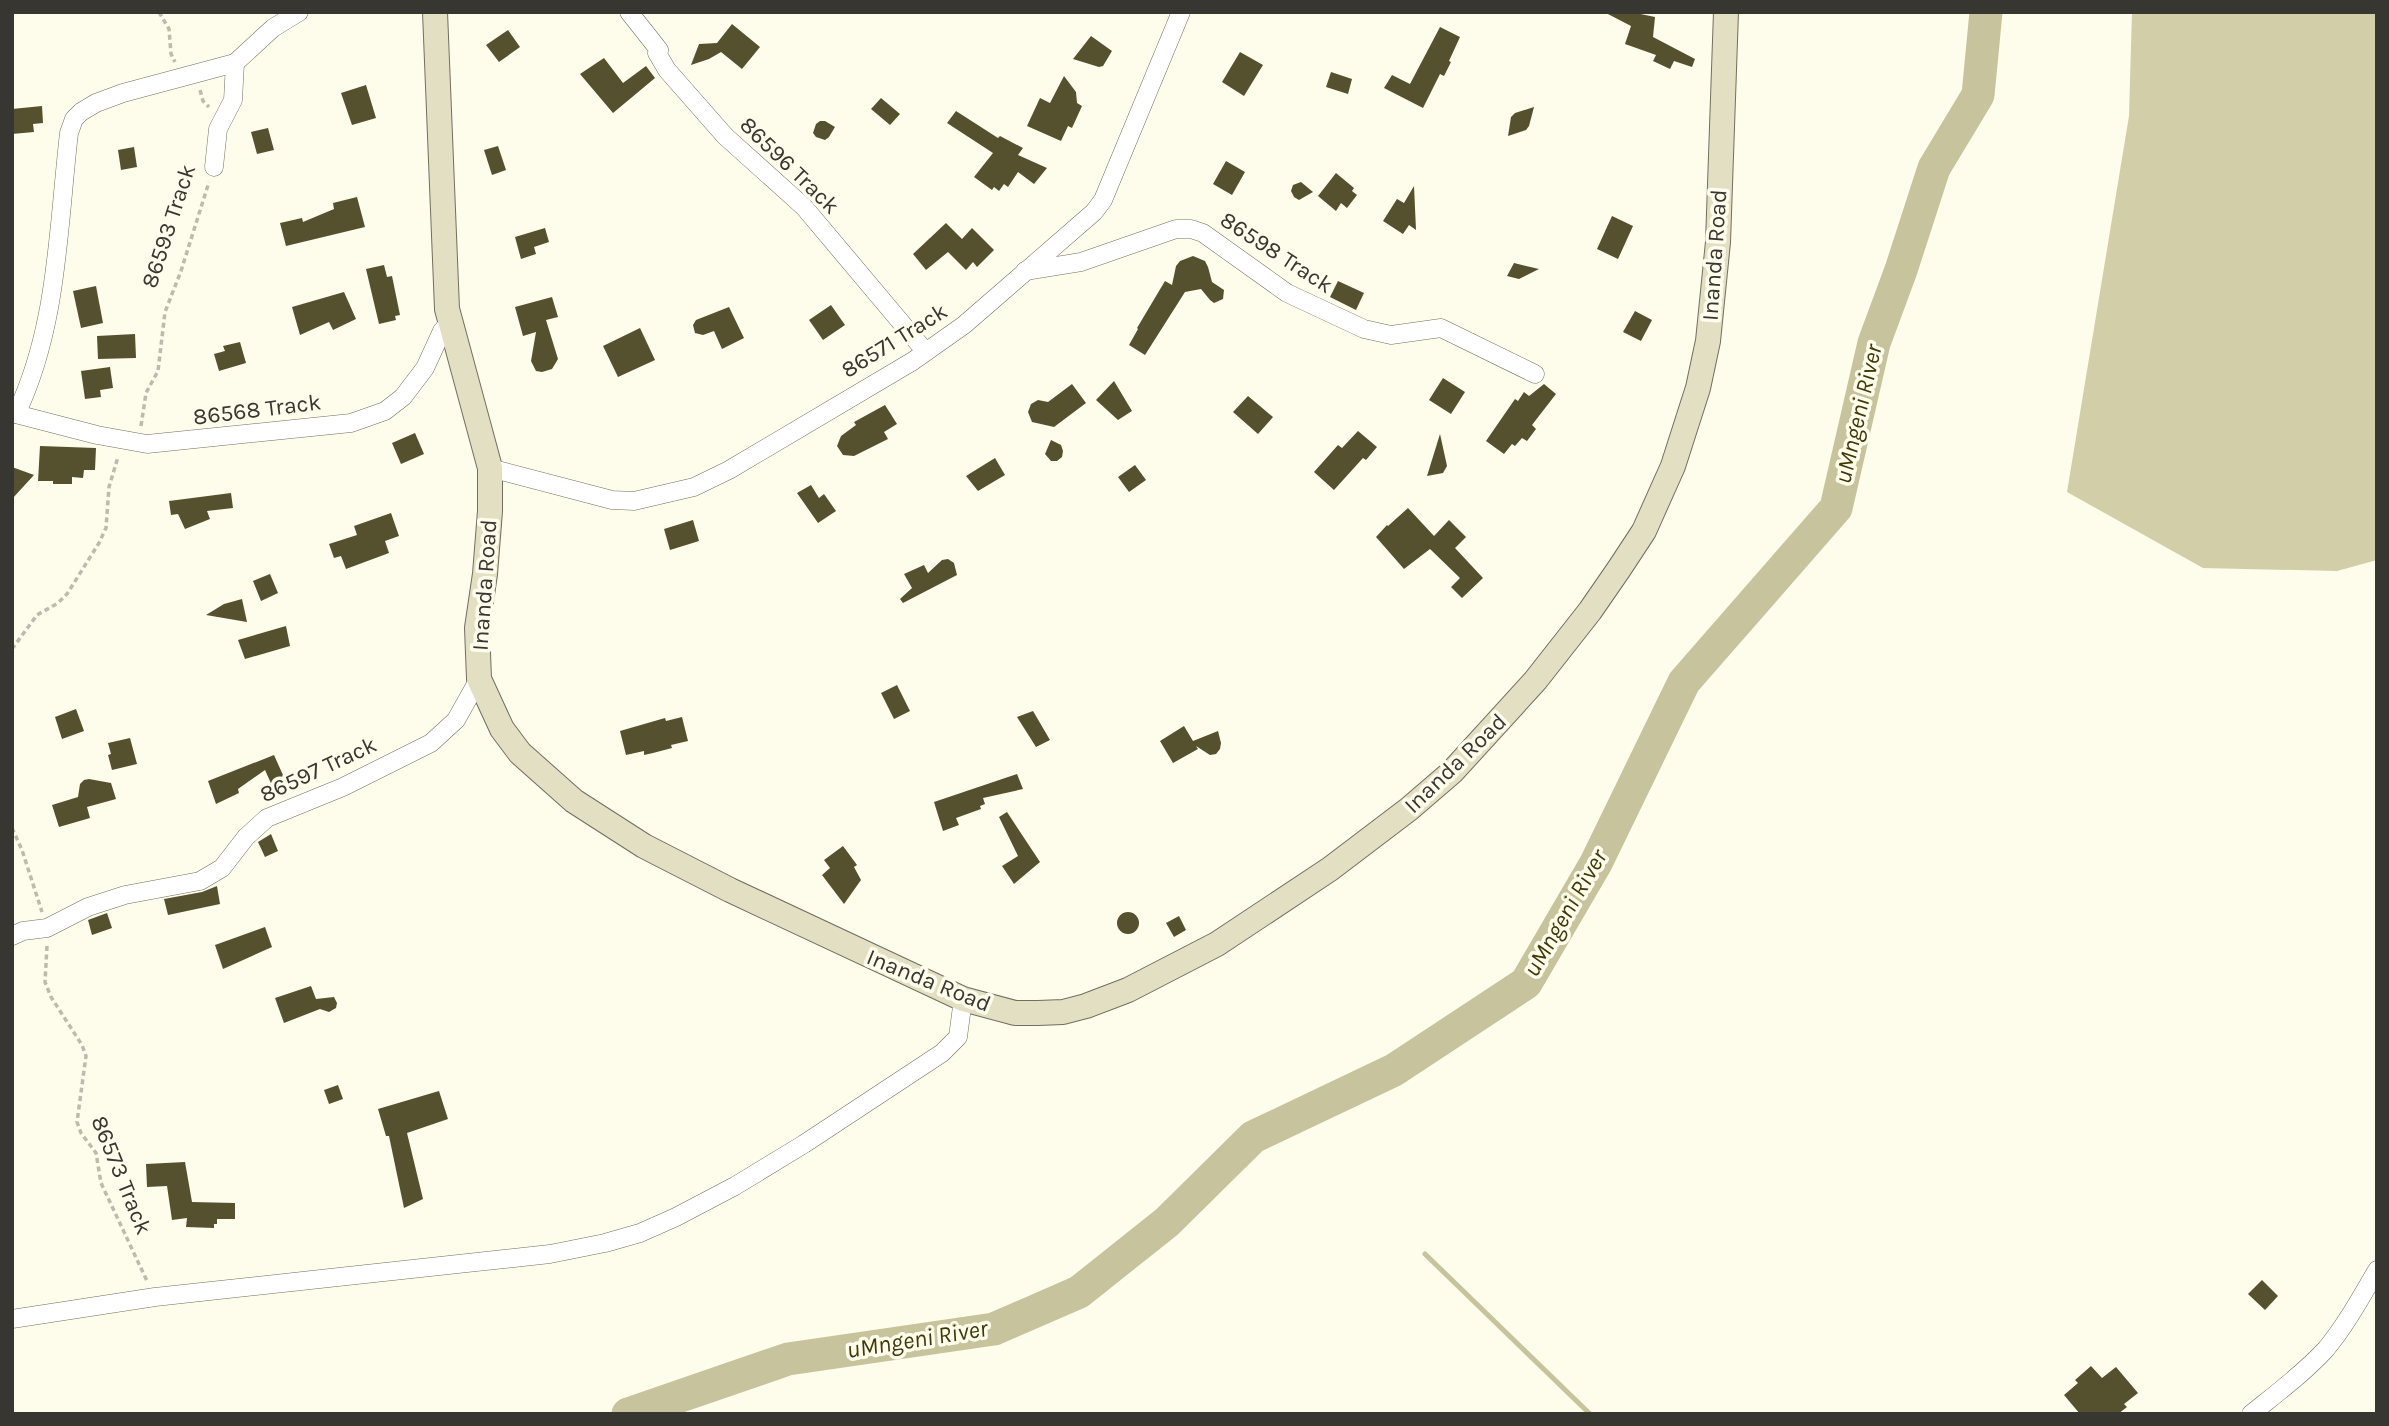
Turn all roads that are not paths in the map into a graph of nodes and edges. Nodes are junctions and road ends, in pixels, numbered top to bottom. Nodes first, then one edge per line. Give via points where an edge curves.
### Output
1 (299, 12) edge
2 (435, 12) edge
3 (629, 12) edge
4 (1181, 12) edge
5 (1726, 12) edge
6 (235, 63) junction
7 (214, 167) road end
8 (1025, 271) junction
9 (447, 309) junction
10 (925, 351) junction
11 (1535, 374) dead end
12 (14, 413) edge
13 (490, 468) junction
14 (479, 679) junction
15 (12, 936) edge
16 (963, 999) junction
17 (2377, 1270) edge
18 (12, 1319) edge
19 (2251, 1414) edge

1 - 6 street via 273,27
2 - 9 street, Inanda Road
3 - 10 street, 86596 Track via 659,50 667,70 725,136 804,207
4 - 8 street, 86571 Track via 1103,200
5 - 16 street, Inanda Road via 1717,242 1708,341 1698,388 1673,466 1644,531 1590,611 1535,681 1452,772 1329,869 1217,944 1128,990 1063,1012 1015,1013
6 - 7 street, 86593 Track via 233,100 218,129
6 - 12 street via 123,93 96,103 74,119 46,331 27,390
8 - 10 street, 86571 Track via 964,325
8 - 11 street, 86598 Track via 1080,262 1176,229 1191,229 1287,293 1364,330 1391,335 1441,328
9 - 12 street, 86568 Track via 449,323 403,397 385,411 351,423 172,443 132,442
9 - 13 street, Inanda Road
10 - 13 street, 86571 Track via 729,470 668,494 612,500
13 - 14 street, Inanda Road via 477,628
14 - 15 street, 86597 Track via 456,720 432,743 267,818 222,868 200,881 125,895 47,928
14 - 16 street, Inanda Road via 493,713 520,753 574,801 644,846 730,890
16 - 18 street via 958,1037 942,1053 735,1186 640,1233 550,1254 155,1297
17 - 19 street via 2324,1350

